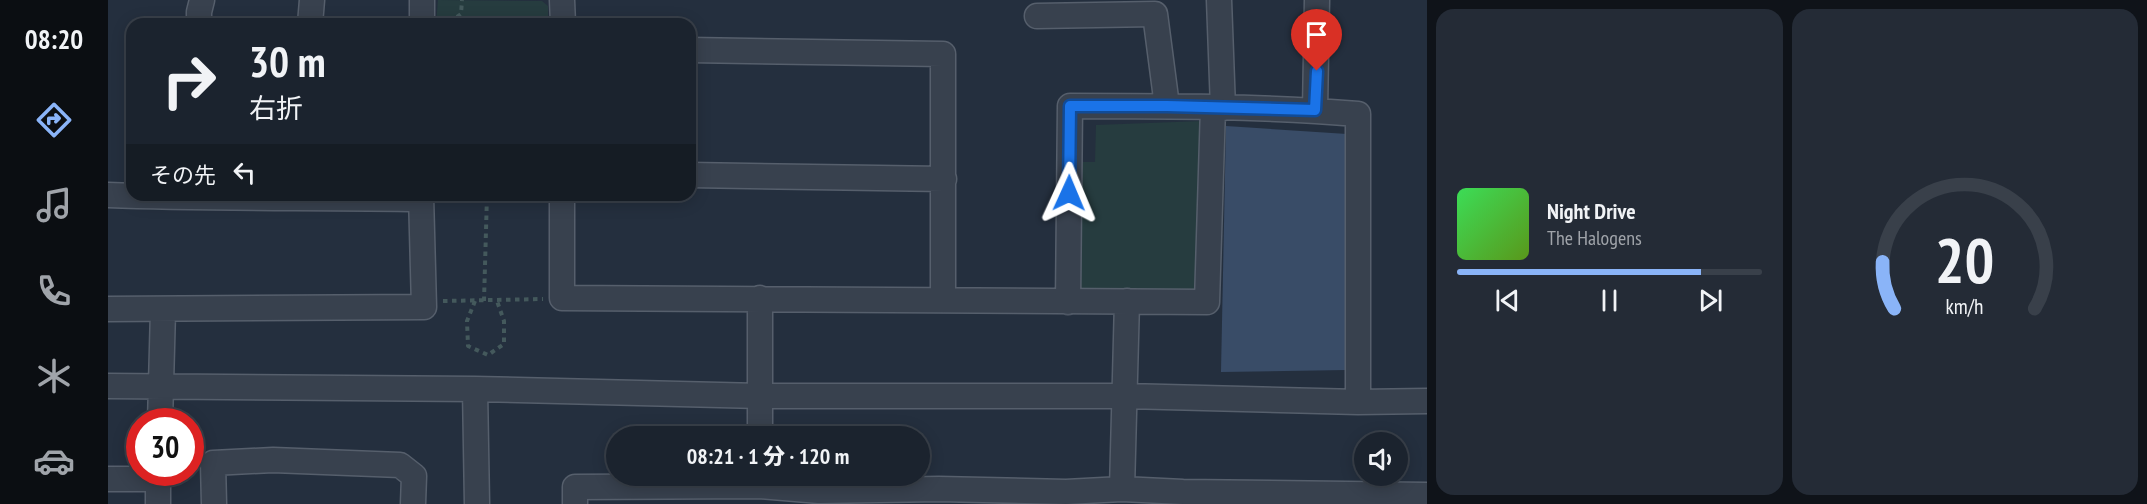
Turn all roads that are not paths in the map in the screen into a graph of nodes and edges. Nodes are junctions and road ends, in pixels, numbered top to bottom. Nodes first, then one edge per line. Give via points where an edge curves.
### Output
1 (202, 0) edge
2 (312, 0) edge
3 (422, 0) edge
4 (562, 0) edge
5 (1219, 0) edge
6 (1317, 0) edge
7 (1037, 16) dead end
8 (199, 18) edge
9 (310, 18) edge
10 (422, 18) edge
11 (562, 18) edge
12 (696, 50) edge
13 (1167, 106) junction
14 (1218, 108) junction
15 (1315, 110) junction
16 (696, 175) edge
17 (944, 179) junction
18 (108, 195) edge
19 (126, 195) edge
20 (421, 201) edge
21 (562, 201) edge
22 (760, 298) junction
23 (943, 299) junction
24 (1128, 300) junction
25 (1068, 302) junction
26 (108, 309) edge
27 (163, 310) junction
28 (108, 386) edge
29 (161, 387) junction
30 (475, 389) junction
31 (760, 396) junction
32 (1126, 396) junction
33 (1427, 400) edge
34 (1358, 402) junction
35 (160, 408) edge
36 (760, 426) edge
37 (126, 478) edge
38 (108, 479) edge
39 (158, 486) edge
40 (737, 486) edge
41 (778, 486) edge
42 (1122, 489) junction
43 (692, 496) edge
44 (939, 496) edge
45 (819, 497) edge
46 (1066, 498) edge
47 (1184, 498) edge
48 (1305, 498) edge
49 (1426, 498) edge
50 (158, 504) edge
51 (214, 504) edge
52 (413, 504) edge
53 (477, 504) edge
54 (575, 504) edge

1 - 8 street
2 - 9 street
3 - 10 street
4 - 11 street
5 - 14 street
6 - 15 street
7 - 13 street via 1155,14
12 - 17 street via 943,54
13 - 14 street
13 - 25 street via 1070,106
14 - 15 street
14 - 24 street via 1207,302
15 - 34 street via 1358,114
16 - 17 street
17 - 23 street
18 - 19 street
20 - 27 street via 424,307
21 - 22 street via 562,298
22 - 23 street
22 - 31 street
23 - 25 street
24 - 25 street
24 - 32 street
26 - 27 street
27 - 29 street
28 - 29 street
29 - 30 street
29 - 35 street
30 - 31 street
30 - 53 street
31 - 32 street
31 - 36 street
32 - 34 street
32 - 42 street
33 - 34 street
37 - 38 street
39 - 50 street
40 - 43 street
41 - 45 street
42 - 46 street
42 - 47 street
43 - 54 street via 575,487
44 - 45 street
44 - 46 street
47 - 48 street
48 - 49 street
51 - 52 street via 213,464 273,460 400,465 414,476

